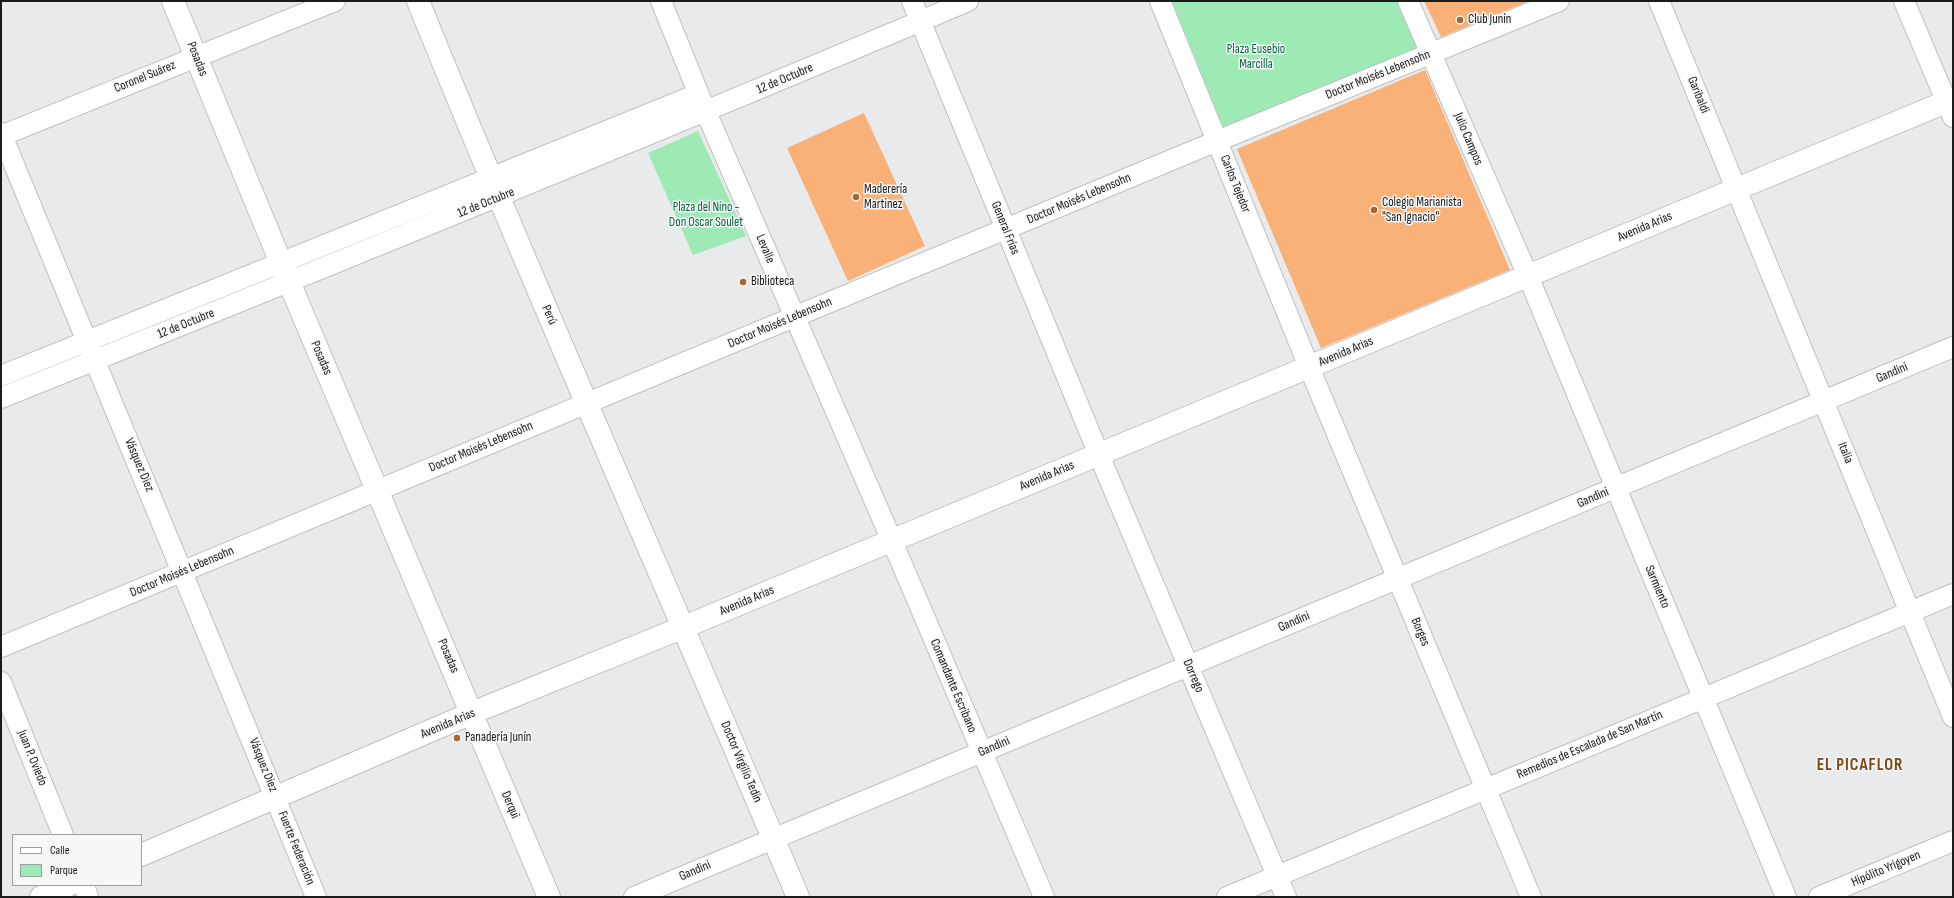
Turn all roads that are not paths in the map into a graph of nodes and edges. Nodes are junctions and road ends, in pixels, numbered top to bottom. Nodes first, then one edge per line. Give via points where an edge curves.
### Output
1 (173, 1) edge
2 (335, 1) edge
3 (418, 1) edge
4 (660, 1) edge
5 (912, 1) edge
6 (968, 1) edge
7 (1160, 1) edge
8 (1408, 1) edge
9 (1559, 1) edge
10 (1659, 1) edge
11 (1904, 1) edge
12 (920, 21) junction
13 (1431, 53) junction
14 (196, 56) junction
15 (698, 94) junction
16 (1951, 106) edge
17 (706, 112) junction
18 (1, 134) edge
19 (1217, 141) junction
20 (494, 188) junction
21 (1736, 190) junction
22 (1006, 229) junction
23 (281, 263) junction
24 (1528, 276) junction
25 (289, 283) junction
26 (795, 317) junction
27 (87, 341) junction
28 (1953, 347) edge
29 (95, 360) junction
30 (1309, 367) junction
31 (1, 376) edge
32 (1, 398) edge
33 (1823, 402) junction
34 (587, 403) junction
35 (1099, 455) junction
36 (1616, 488) junction
37 (377, 490) junction
38 (892, 541) junction
39 (183, 571) junction
40 (1398, 579) junction
41 (1953, 594) edge
42 (1910, 612) junction
43 (684, 627) junction
44 (1, 647) edge
45 (1189, 666) junction
46 (1, 682) edge
47 (1703, 698) junction
48 (472, 713) junction
49 (1953, 717) edge
50 (982, 752) junction
51 (1486, 789) junction
52 (277, 798) junction
53 (63, 834) edge
54 (773, 839) junction
55 (1953, 841) edge
56 (142, 855) edge
57 (1278, 876) junction
58 (67, 886) edge
59 (84, 886) edge
60 (41, 897) edge
61 (88, 897) edge
62 (316, 897) edge
63 (549, 897) edge
64 (634, 897) edge
65 (798, 897) edge
66 (1044, 897) edge
67 (1227, 897) edge
68 (1286, 897) edge
69 (1531, 897) edge
70 (1786, 897) edge
71 (1819, 897) edge

1 - 14 main road, Posadas
2 - 14 street, Coronel Suárez
3 - 20 main road, Perú
4 - 15 street, Levalle
5 - 12 street, General Frías
6 - 12 street, 12 de Octubre
7 - 19 street, Carlos Tejedor
8 - 13 street, Julio Campos
9 - 13 street, Doctor Moisés Lebensohn
10 - 21 street, Garibaldi
11 - 16 street
12 - 17 street, 12 de Octubre
12 - 22 street, General Frías
13 - 19 street, Doctor Moisés Lebensohn
13 - 24 street, Julio Campos
14 - 18 street, Coronel Suárez
14 - 23 main road, Posadas
15 - 17 street, Levalle
15 - 20 street, 12 de Octubre
16 - 21 main road, Avenida Arias
17 - 20 street, 12 de Octubre
17 - 26 street, Levalle
18 - 27 street, Vásquez Diez
19 - 22 street, Doctor Moisés Lebensohn
19 - 30 street, Carlos Tejedor
20 - 23 street, 12 de Octubre
20 - 25 street, 12 de Octubre
20 - 34 main road, Perú
21 - 24 main road, Avenida Arias
21 - 33 street, Italia
22 - 26 street, Doctor Moisés Lebensohn
22 - 35 street, General Frías
23 - 25 main road, Posadas
23 - 27 street, 12 de Octubre
24 - 30 main road, Avenida Arias
24 - 36 street, Sarmiento
25 - 29 street, 12 de Octubre
25 - 37 main road, Posadas
26 - 34 street, Doctor Moisés Lebensohn
26 - 38 street, Levalle
27 - 29 street, Vásquez Diez
27 - 31 street, 12 de Octubre
28 - 33 street, Gandini
29 - 32 street, 12 de Octubre
29 - 39 street, Vásquez Diez
30 - 35 main road, Avenida Arias
30 - 40 street, Borges
33 - 36 street, Gandini
33 - 42 street, Italia
34 - 37 street, Doctor Moisés Lebensohn
34 - 43 main road, Perú
35 - 38 main road, Avenida Arias
35 - 45 street, Dorrego
36 - 40 street, Gandini
36 - 47 street, Sarmiento
37 - 39 street, Doctor Moisés Lebensohn
37 - 48 main road, Posadas
38 - 43 main road, Avenida Arias
38 - 50 street, Comandante Escribano
39 - 44 street, Doctor Moisés Lebensohn
39 - 52 street, Vásquez Diez
40 - 45 street, Gandini
40 - 51 street, Borges
41 - 42 street, Remedios de Escalada de San Martín
42 - 47 street, Remedios de Escalada de San Martín
42 - 49 street, Italia
43 - 48 main road, Avenida Arias
43 - 54 main road, Doctor Virgilio Tedín
45 - 50 street, Gandini
45 - 57 street, Dorrego
46 - 53 street, Juan P. Oviedo
47 - 51 street, Remedios de Escalada de San Martín
47 - 70 street, Sarmiento
48 - 52 main road, Avenida Arias
48 - 63 main road, Derqui
50 - 54 street, Gandini
50 - 66 street, Comandante Escribano
51 - 57 street, Remedios de Escalada de San Martín
51 - 69 street, Borges
52 - 56 main road, Avenida Arias
52 - 62 street, Fuerte Federación
54 - 64 street, Gandini
54 - 65 main road, Doctor Virgilio Tedín
55 - 71 street, Hipólito Yrigoyen
57 - 67 street, Remedios de Escalada de San Martín
57 - 68 street, Dorrego
58 - 60 main road
59 - 61 street

